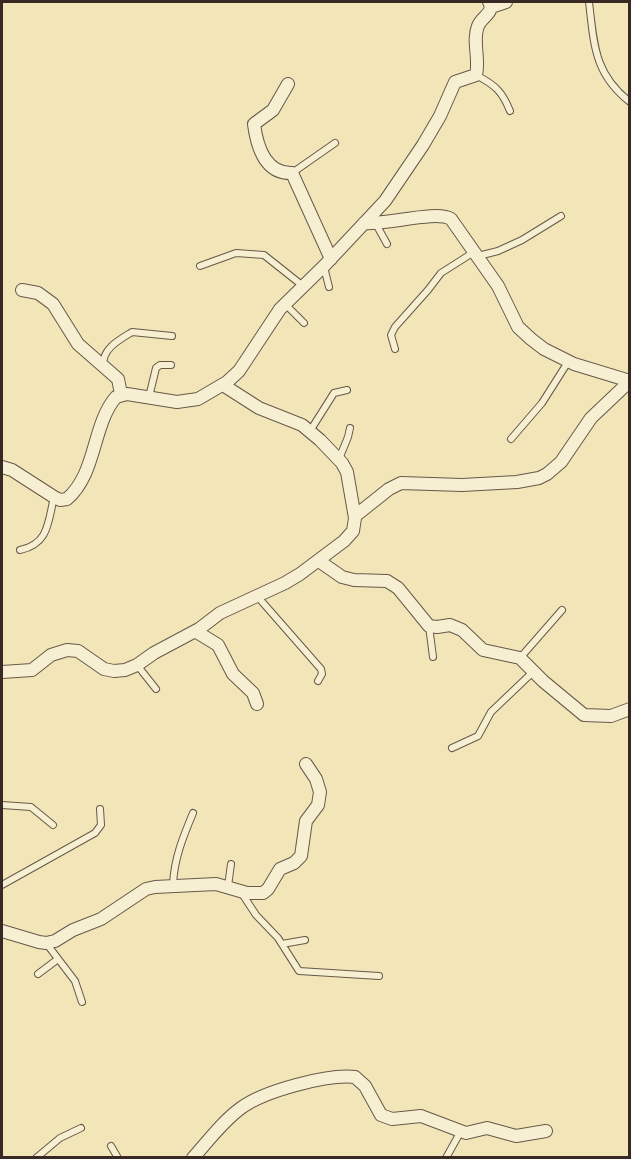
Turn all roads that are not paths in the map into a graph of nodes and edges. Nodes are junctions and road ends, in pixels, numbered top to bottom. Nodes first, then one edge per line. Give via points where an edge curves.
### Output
1 (506, 2) edge
2 (589, 2) edge
3 (490, 4) edge
4 (476, 75) junction
5 (288, 84) dead end
6 (630, 102) edge
7 (510, 111) dead end
8 (335, 143) dead end
9 (292, 173) junction
10 (561, 216) dead end
11 (370, 224) junction
12 (387, 244) dead end
13 (476, 254) junction
14 (328, 263) junction
15 (200, 266) dead end
16 (304, 286) junction
17 (329, 287) dead end
18 (22, 290) dead end
19 (285, 304) junction
20 (304, 323) dead end
21 (172, 336) dead end
22 (395, 349) dead end
23 (568, 362) junction
24 (103, 365) junction
25 (171, 365) dead end
26 (630, 381) edge
27 (223, 385) junction
28 (347, 390) dead end
29 (121, 394) junction
30 (149, 397) junction
31 (350, 428) dead end
32 (310, 431) junction
33 (511, 439) dead end
34 (338, 459) junction
35 (2, 467) edge
36 (54, 497) junction
37 (355, 516) junction
38 (20, 550) dead end
39 (319, 561) junction
40 (257, 596) junction
41 (562, 610) dead end
42 (429, 626) junction
43 (195, 631) junction
44 (433, 657) dead end
45 (520, 658) junction
46 (137, 665) junction
47 (534, 671) junction
48 (2, 672) edge
49 (318, 681) dead end
50 (156, 689) dead end
51 (257, 704) dead end
52 (630, 709) edge
53 (452, 748) dead end
54 (306, 764) dead end
55 (2, 805) edge
56 (100, 809) dead end
57 (193, 813) dead end
58 (52, 825) dead end
59 (231, 864) dead end
60 (2, 885) edge
61 (173, 885) junction
62 (234, 888) junction
63 (2, 931) edge
64 (305, 940) dead end
65 (46, 943) junction
66 (282, 944) junction
67 (58, 959) junction
68 (38, 974) dead end
69 (379, 976) dead end
70 (82, 1002) dead end
71 (81, 1128) dead end
72 (461, 1131) junction
73 (546, 1131) dead end
74 (111, 1146) dead end
75 (36, 1158) edge
76 (118, 1158) edge
77 (193, 1158) edge
78 (446, 1158) edge

1 - 3 street
2 - 6 lane via 598,63 611,85
3 - 4 street via 490,11 477,27
4 - 7 lane via 504,95
4 - 11 street via 455,82 423,145
5 - 9 street via 273,110 254,124 264,158 275,170
8 - 9 lane
9 - 14 street
10 - 13 lane via 498,251
11 - 12 lane
11 - 13 street via 447,216
11 - 14 street
13 - 22 lane via 441,273 394,327
13 - 23 street via 498,286 518,327 544,349
14 - 16 street
14 - 17 lane
15 - 16 lane via 236,253 264,255
16 - 19 street
18 - 24 street via 38,293 53,304 78,344
19 - 20 lane
19 - 27 street via 239,371
21 - 24 lane via 132,332 107,351
23 - 26 street
23 - 33 lane via 542,403
24 - 29 street via 118,379
25 - 30 lane via 156,368
26 - 37 street via 591,418 561,462 547,474 532,480 495,483 401,483
27 - 30 street via 198,399 177,402
27 - 32 street via 259,408 292,419
28 - 32 lane via 334,393
29 - 30 street
29 - 36 street via 111,403 79,484 67,499
31 - 34 lane
32 - 34 street
34 - 37 street via 347,472
35 - 36 street
36 - 38 lane via 43,537 34,547
37 - 39 street via 353,531
39 - 40 street
39 - 42 street via 342,577 382,580 393,585
40 - 43 street via 220,613
40 - 49 lane via 321,669
41 - 45 lane
42 - 44 lane
42 - 45 street via 456,627 483,650
43 - 46 street
43 - 51 street via 218,645 233,674 253,693
45 - 47 street
46 - 48 street via 125,670 104,669 78,651 67,650 32,670
46 - 50 lane
47 - 52 street via 584,715 611,716
47 - 53 lane via 490,712 478,736
54 - 62 street via 321,797 306,821 301,856 280,869 263,893
55 - 58 lane via 30,807
56 - 60 lane via 101,825 95,833
57 - 61 lane via 177,854
59 - 62 lane
61 - 62 street via 206,883
61 - 65 street via 146,890 101,918
62 - 66 lane
63 - 65 street
64 - 66 lane
65 - 67 lane
66 - 69 lane via 302,973
67 - 68 lane
67 - 70 lane via 78,987
71 - 75 lane via 60,1138
72 - 73 street via 487,1128 516,1137
72 - 77 street via 421,1116 386,1117 376,1109 365,1086 355,1077 330,1077 277,1091 244,1106
72 - 78 lane
74 - 76 lane

